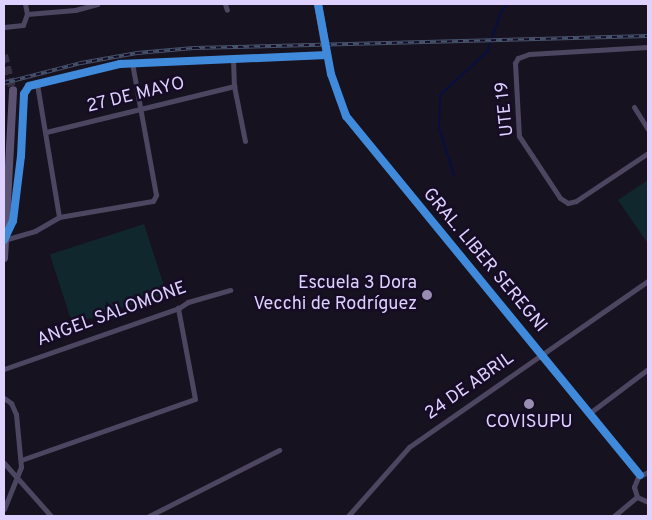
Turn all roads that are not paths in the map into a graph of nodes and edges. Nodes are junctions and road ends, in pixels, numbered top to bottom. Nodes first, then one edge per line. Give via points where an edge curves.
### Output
1 (25, 4) edge
2 (98, 4) edge
3 (225, 4) edge
4 (318, 4) edge
5 (227, 10) dead end
6 (27, 14) junction
7 (4, 27) edge
8 (648, 47) edge
9 (328, 55) junction
10 (233, 59) junction
11 (132, 63) junction
12 (37, 84) junction
13 (234, 86) junction
14 (13, 90) tunnel mouth
15 (634, 106) dead end
16 (141, 110) junction
17 (648, 129) edge
18 (46, 132) junction
19 (245, 141) dead end
20 (648, 153) edge
21 (59, 217) junction
22 (4, 240) edge
23 (4, 258) edge
24 (648, 282) edge
25 (230, 290) dead end
26 (178, 308) junction
27 (542, 353) junction
28 (4, 369) edge
29 (648, 369) edge
30 (4, 398) edge
31 (591, 412) junction
32 (279, 450) dead end
33 (21, 460) junction
34 (4, 463) edge
35 (648, 472) edge
36 (640, 475) junction
37 (18, 480) junction
38 (638, 497) junction
39 (648, 502) edge
40 (4, 509) edge
41 (51, 516) edge
42 (149, 516) edge
43 (348, 516) edge
44 (614, 516) edge

1 - 6 street
2 - 6 street via 75,10
3 - 5 street
4 - 9 street
6 - 7 street via 23,25
8 - 20 street, UTE 19 via 529,54 518,58 515,63 519,136 553,190 568,203 581,198
9 - 10 street
9 - 27 street, GRAL. LIBER SEREGNI via 338,99 352,125
10 - 11 street
10 - 13 street
11 - 12 street
11 - 16 street
12 - 18 street
12 - 22 street via 25,89 13,221
13 - 16 street, 27 DE MAYO
13 - 19 street
14 - 22 street
15 - 17 street
16 - 18 street, 27 DE MAYO
16 - 21 street via 156,195 148,203
18 - 21 street
21 - 22 street via 35,231
22 - 23 street
24 - 27 street, 24 DE ABRIL
25 - 26 street, ANGEL SALOMONE
26 - 28 street, ANGEL SALOMONE
26 - 33 street via 195,399
27 - 31 street, GRAL. LIBER SEREGNI
27 - 43 street, 24 DE ABRIL via 409,447
29 - 31 street
30 - 33 street via 11,403 16,414
31 - 36 street, GRAL. LIBER SEREGNI
32 - 42 street
33 - 37 street
34 - 37 street
35 - 36 street
36 - 38 street via 634,487
37 - 40 street
37 - 41 street
38 - 39 street
38 - 44 street

